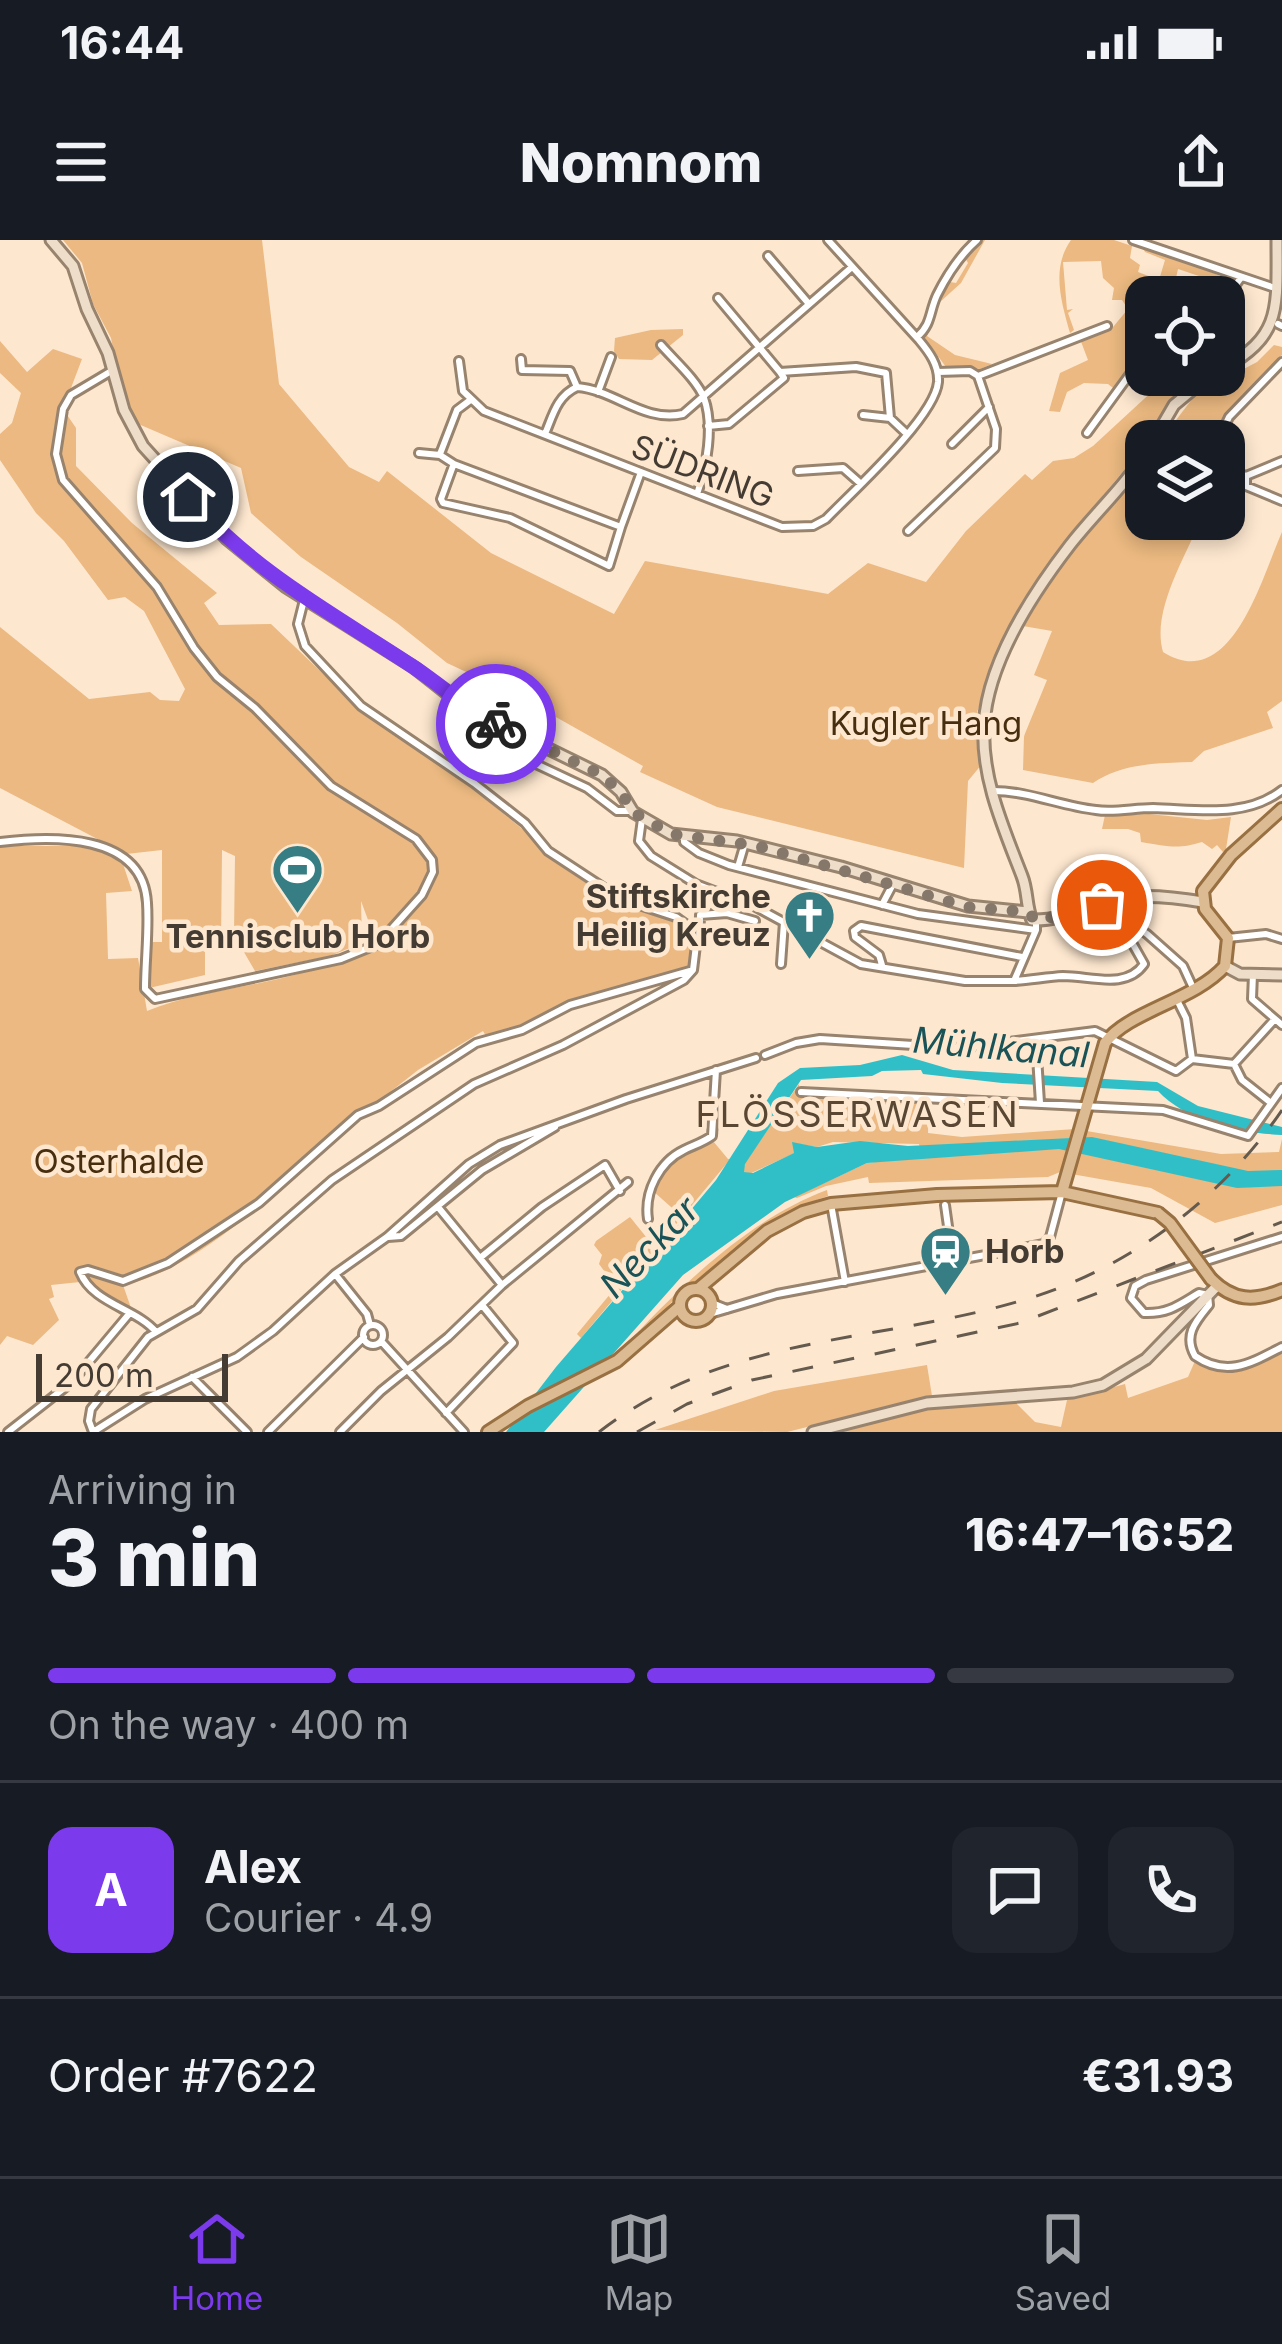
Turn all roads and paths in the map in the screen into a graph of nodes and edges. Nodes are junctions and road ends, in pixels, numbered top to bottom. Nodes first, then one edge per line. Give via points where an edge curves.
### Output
1 (51, 240) edge
2 (829, 240) edge
3 (976, 240) edge
4 (1133, 240) edge
5 (1277, 240) edge
6 (768, 256) dead end
7 (852, 267) junction
8 (1232, 276) edge
9 (1245, 280) edge
10 (1278, 288) junction
11 (718, 298) dead end
12 (809, 304) junction
13 (1107, 326) dead end
14 (1280, 326) edge
15 (917, 337) junction
16 (661, 345) dead end
17 (759, 347) junction
18 (611, 357) dead end
19 (521, 359) dead end
20 (1245, 359) edge
21 (459, 361) dead end
22 (1282, 362) edge
23 (113, 370) junction
24 (780, 372) junction
25 (938, 372) junction
26 (978, 376) junction
27 (98, 381) junction
28 (1125, 381) edge
29 (116, 384) junction
30 (578, 387) junction
31 (598, 392) junction
32 (704, 395) junction
33 (1185, 396) edge
34 (469, 401) junction
35 (989, 407) junction
36 (862, 416) dead end
37 (890, 418) junction
38 (1165, 420) edge
39 (1227, 420) edge
40 (708, 426) junction
41 (1087, 433) dead end
42 (544, 434) junction
43 (907, 434) junction
44 (952, 444) dead end
45 (419, 452) dead end
46 (440, 455) junction
47 (1282, 461) edge
48 (454, 464) junction
49 (798, 471) dead end
50 (641, 472) junction
51 (1246, 476) joint
52 (1125, 478) edge
53 (860, 483) junction
54 (697, 494) junction
55 (1282, 501) edge
56 (621, 527) junction
57 (908, 531) dead end
58 (304, 599) junction
59 (534, 754) dead end
60 (1282, 790) edge
61 (993, 791) junction
62 (1282, 809) edge
63 (632, 811) junction
64 (642, 819) junction
65 (684, 837) junction
66 (0, 842) edge
67 (745, 843) junction
68 (738, 867) junction
69 (893, 884) junction
70 (1203, 902) junction
71 (882, 904) junction
72 (1102, 905) junction
73 (781, 920) junction
74 (755, 921) dead end
75 (1033, 921) junction
76 (1132, 926) junction
77 (1228, 938) junction
78 (1282, 939) edge
79 (1022, 957) junction
80 (694, 959) junction
81 (781, 964) dead end
82 (882, 965) junction
83 (1225, 966) junction
84 (693, 970) junction
85 (1253, 974) junction
86 (1282, 975) edge
87 (1014, 981) junction
88 (1194, 990) junction
89 (1177, 1000) junction
90 (1275, 1020) edge
91 (1035, 1039) junction
92 (1108, 1040) junction
93 (1192, 1059) junction
94 (1234, 1064) junction
95 (716, 1070) junction
96 (1282, 1088) edge
97 (801, 1092) dead end
98 (1088, 1099) junction
99 (1040, 1103) junction
100 (1271, 1103) junction
101 (557, 1124) junction
102 (628, 1182) dead end
103 (620, 1191) junction
104 (1062, 1192) junction
105 (831, 1204) junction
106 (944, 1206) dead end
107 (438, 1207) junction
108 (648, 1220) dead end
109 (387, 1237) junction
110 (1282, 1237) edge
111 (480, 1258) junction
112 (953, 1262) junction
113 (335, 1274) junction
114 (845, 1282) junction
115 (1215, 1282) junction
116 (502, 1285) junction
117 (1282, 1290) edge
118 (1208, 1295) junction
119 (707, 1300) junction
120 (482, 1305) junction
121 (681, 1312) junction
122 (129, 1314) junction
123 (370, 1325) junction
124 (156, 1332) junction
125 (364, 1337) junction
126 (381, 1341) junction
127 (1282, 1347) edge
128 (406, 1370) junction
129 (192, 1377) junction
130 (446, 1413) junction
131 (8, 1432) edge
132 (93, 1432) edge
133 (247, 1432) edge
134 (268, 1432) edge
135 (340, 1432) edge
136 (464, 1432) edge
137 (488, 1432) edge
138 (813, 1432) edge

1 - 23 street via 73,266
2 - 7 street
3 - 15 street
4 - 8 street
5 - 10 street
6 - 12 street
7 - 12 street
7 - 15 street
9 - 10 street
10 - 14 street
11 - 17 street
12 - 17 street
13 - 26 street
14 - 20 street
15 - 25 street
16 - 32 street
17 - 24 street
17 - 32 street
18 - 31 street
19 - 30 street via 530,372 570,371
21 - 34 street
22 - 39 street
23 - 27 street
23 - 29 street
24 - 37 street via 886,373
24 - 40 street via 784,379 729,424
25 - 26 street
25 - 43 street, SÜDRING via 934,400
26 - 35 street
27 - 29 street
27 - 66 street via 63,409 56,454 63,480 157,587 217,677 331,785 416,839 433,872 422,895 370,949 155,998 146,989 148,900 131,864 101,844
28 - 41 street
29 - 58 street via 153,457 227,539
30 - 31 street
30 - 42 street via 558,402
31 - 32 street via 668,418
32 - 40 street
33 - 38 street
34 - 42 street, SÜDRING
34 - 46 street via 457,410
35 - 44 street
35 - 57 street via 994,448
36 - 37 street
37 - 43 street
40 - 54 street
42 - 50 street, SÜDRING
43 - 53 street, SÜDRING
45 - 46 street
46 - 48 street
47 - 51 street
48 - 56 street
48 - 56 street via 443,503 510,518 609,566
49 - 53 street via 844,468
50 - 54 street, SÜDRING
50 - 56 street
51 - 55 street via 1246,486
52 - 61 street via 1020,619 986,714
53 - 54 street, SÜDRING via 826,519 801,528
58 - 63 street via 467,709 602,775
58 - 80 street via 299,635 361,706 474,783 548,851 621,899 687,925
59 - 63 street via 536,764 614,810
60 - 61 street via 1209,812 1097,811
61 - 75 street
62 - 70 main road via 1214,874
63 - 64 street
64 - 65 street
64 - 73 street via 639,842 651,856
65 - 67 street
65 - 68 street via 699,853
67 - 68 street
67 - 69 street
68 - 71 street
69 - 71 street
69 - 75 street
70 - 72 street via 1142,897
70 - 77 main road
71 - 75 street via 980,925
72 - 75 street
72 - 76 street
73 - 81 street
73 - 82 street via 861,964
74 - 80 street via 700,915
75 - 79 street
76 - 87 street via 1144,964 1130,977
76 - 88 street via 1183,966
77 - 78 street
77 - 83 main road
79 - 82 street via 861,926 855,938
79 - 87 street
80 - 84 street
82 - 87 street via 953,980
83 - 85 street
83 - 88 main road
84 - 122 street via 476,1042 358,1115 259,1203 168,1264 123,1281 80,1273
84 - 124 street via 563,1045 476,1082 332,1180 196,1309
85 - 86 street
85 - 90 street via 1252,999
88 - 89 main road
89 - 92 main road via 1120,1026
89 - 93 street
90 - 94 street
91 - 92 street via 1095,1031
91 - 95 street via 960,1048 820,1039
91 - 99 street
92 - 93 street via 1181,1071
92 - 98 main road
93 - 94 street
94 - 100 street
95 - 101 street
95 - 108 street via 712,1136 661,1169
96 - 100 street
97 - 99 street
98 - 99 street
98 - 100 street via 1163,1110 1238,1134 1249,1134
98 - 104 main road
101 - 107 street
101 - 109 street via 469,1164
102 - 103 street
103 - 111 street via 605,1165
103 - 116 street
104 - 105 main road
104 - 112 street via 1044,1244
104 - 115 main road, bridge via 1158,1213
105 - 114 street
105 - 119 main road via 779,1224 715,1275
106 - 112 street
107 - 109 street
107 - 111 street
109 - 113 street
110 - 118 street via 1140,1282 1131,1298 1153,1313
111 - 116 street
112 - 114 street
113 - 123 street
113 - 129 street via 237,1357
114 - 119 street via 731,1309
115 - 117 main road via 1246,1299
115 - 118 street
116 - 120 street
118 - 127 street via 1189,1340 1195,1356 1230,1369
118 - 138 street via 1146,1359 1103,1385 940,1401
119 - 121 main road via 697,1322
119 - 121 main road via 684,1293
120 - 128 street
120 - 130 street via 512,1343
121 - 137 main road via 602,1370
122 - 124 street
122 - 131 street via 72,1382
123 - 125 street
123 - 126 street via 382,1330
124 - 132 street via 91,1409
125 - 126 street
125 - 134 street
126 - 128 street
128 - 130 street
128 - 135 street
129 - 132 street
129 - 133 street
130 - 136 street

